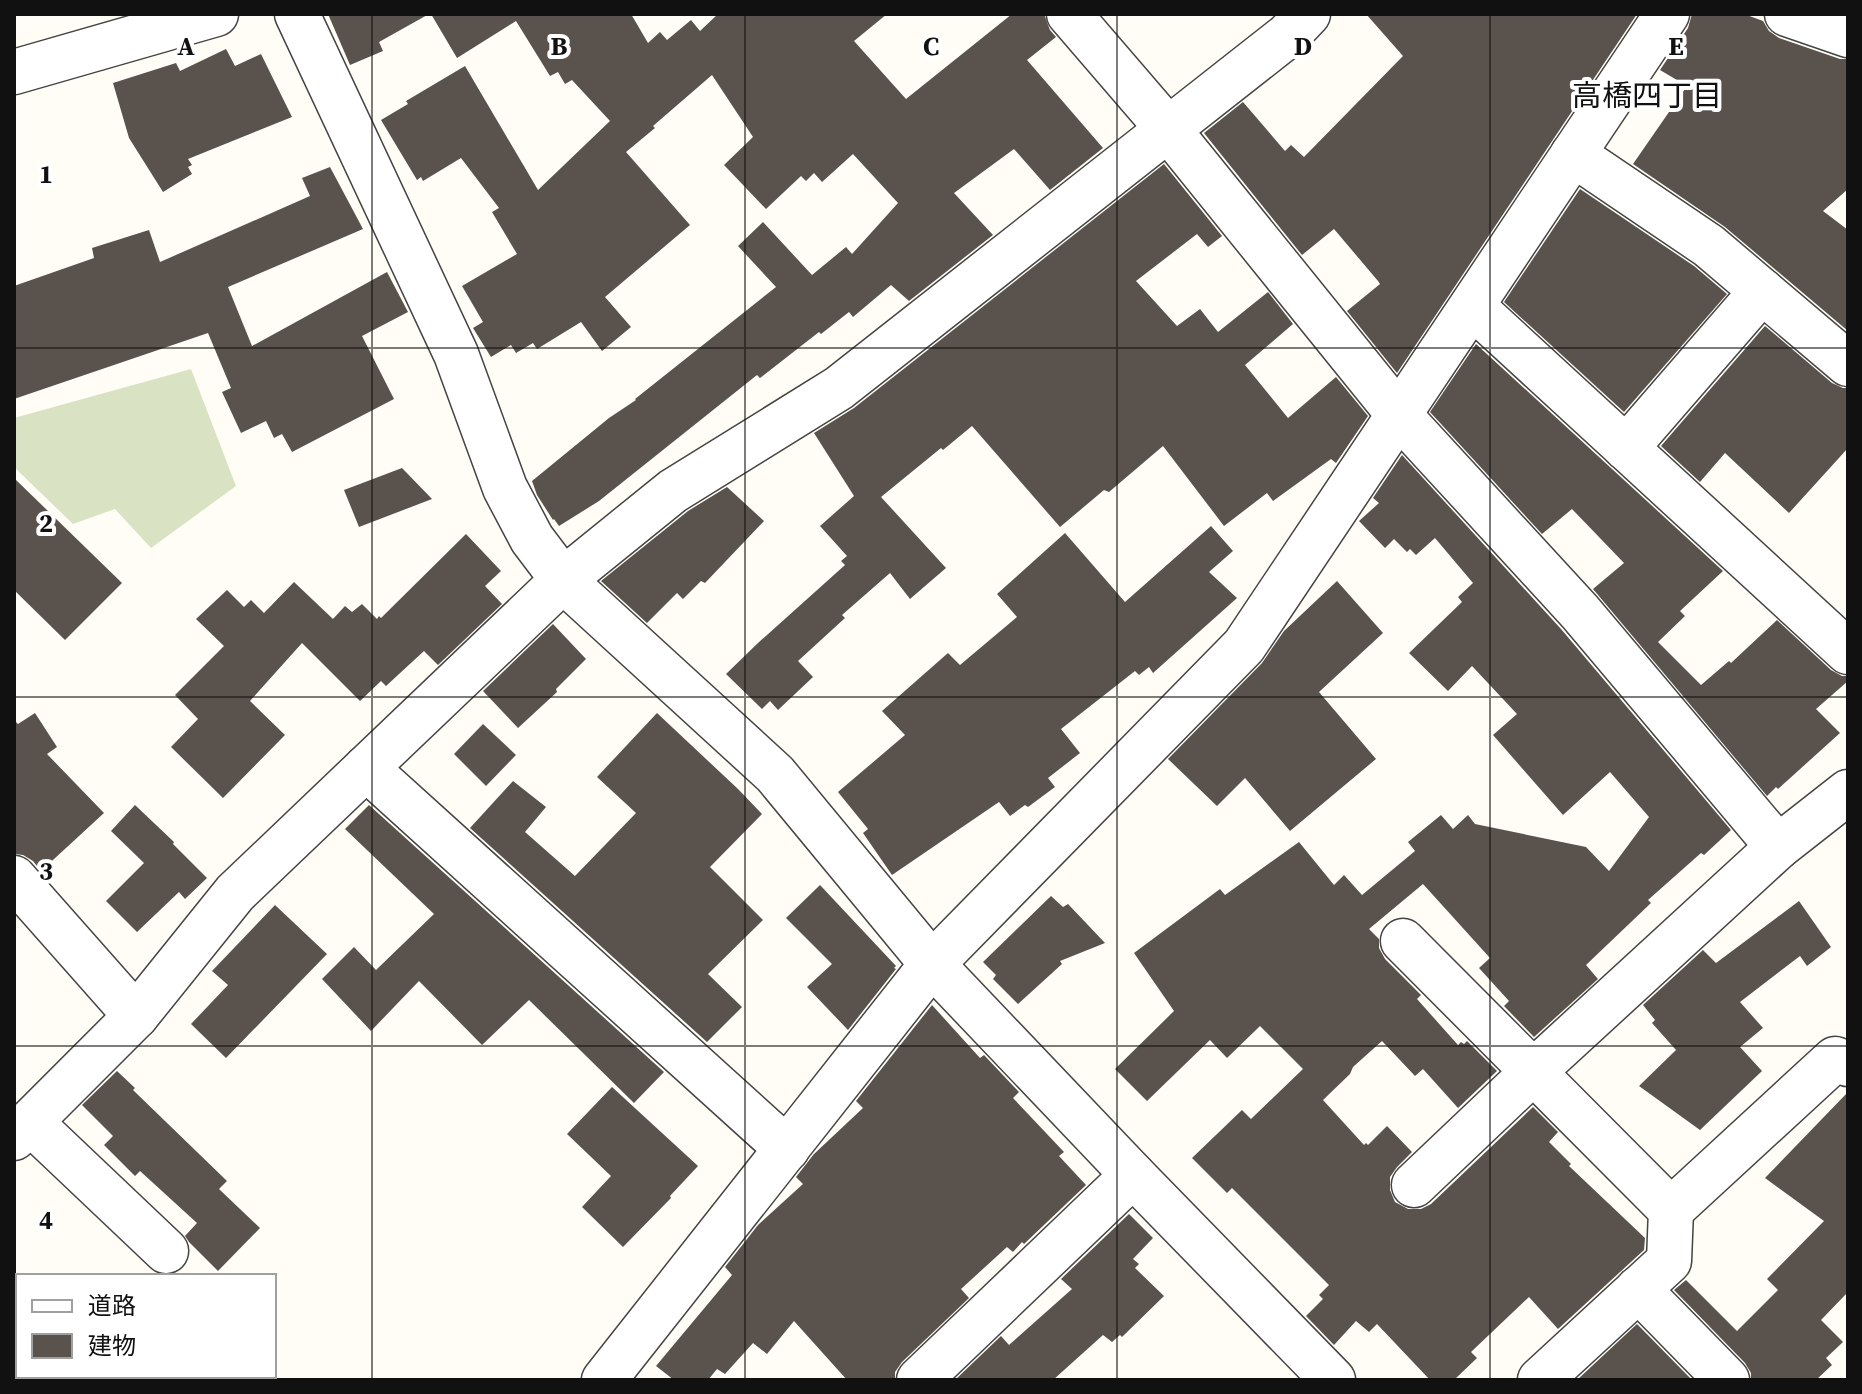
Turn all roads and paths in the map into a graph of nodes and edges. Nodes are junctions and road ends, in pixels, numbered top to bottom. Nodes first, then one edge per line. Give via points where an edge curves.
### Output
1 (216, 14) edge
2 (297, 14) edge
3 (1069, 14) edge
4 (1308, 14) edge
5 (1667, 14) edge
6 (1787, 14) edge
7 (125, 27) edge
8 (1848, 35) edge
9 (14, 72) edge
10 (1168, 129) junction
11 (1573, 154) junction
12 (1762, 291) junction
13 (1472, 306) junction
14 (1848, 364) edge
15 (1399, 415) junction
16 (1626, 448) junction
17 (563, 580) junction
18 (1848, 652) edge
19 (366, 768) junction
20 (1848, 792) edge
21 (1778, 847) junction
22 (14, 878) edge
23 (1403, 941) dead end
24 (932, 964) junction
25 (136, 1016) junction
26 (1848, 1064) edge
27 (1533, 1072) junction
28 (22, 1130) edge
29 (787, 1149) junction
30 (1133, 1175) junction
31 (1414, 1185) dead end
32 (1671, 1210) junction
33 (166, 1251) dead end
34 (1638, 1289) junction
35 (604, 1380) edge
36 (919, 1380) edge
37 (1333, 1380) edge
38 (1540, 1380) edge
39 (1727, 1380) edge

1 - 7 street
2 - 17 street via 456,354 505,488 532,539
3 - 10 street
4 - 10 street
5 - 11 street
6 - 8 street
7 - 9 street
10 - 15 street
10 - 17 street via 839,388 673,491
11 - 12 street via 1709,246
11 - 13 street
12 - 14 street
12 - 16 street
13 - 15 street
13 - 16 street
15 - 21 street via 1580,612
15 - 24 street via 1244,646
16 - 18 street
17 - 19 street
17 - 24 street via 775,774
19 - 25 street via 235,893
19 - 29 street
20 - 21 street
21 - 27 street
22 - 25 street
23 - 27 street
24 - 29 street
24 - 30 street
25 - 28 street
26 - 32 street via 1835,1059
27 - 31 street
27 - 32 street
28 - 33 street
29 - 35 street
30 - 36 street
30 - 37 street
32 - 34 street via 1669,1261
34 - 38 street
34 - 39 street

